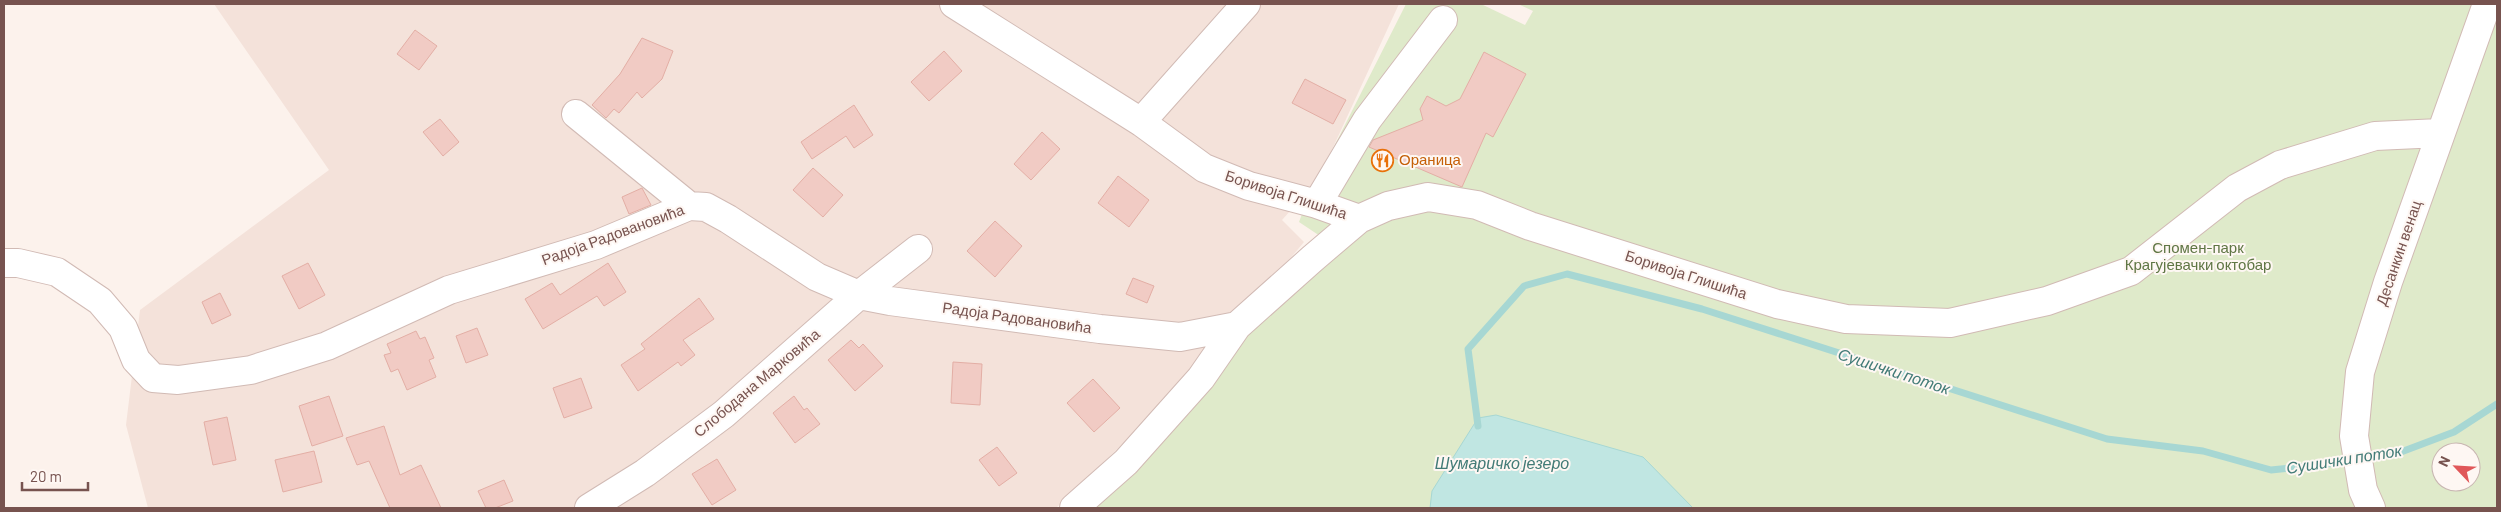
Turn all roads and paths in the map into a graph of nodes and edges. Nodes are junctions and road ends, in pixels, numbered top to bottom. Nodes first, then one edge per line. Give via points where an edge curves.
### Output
1 (954, 4) edge
2 (1246, 4) edge
3 (2487, 4) edge
4 (1443, 20) dead end
5 (576, 114) dead end
6 (1141, 122) junction
7 (2440, 133) junction
8 (1317, 204) junction
9 (689, 206) junction
10 (1359, 219) junction
11 (918, 249) dead end
12 (4, 263) edge
13 (859, 295) junction
14 (1237, 326) junction
15 (2367, 499) edge
16 (589, 508) edge
17 (1074, 508) edge

1 - 6 street, Боривоја Глишића
2 - 6 street
3 - 7 street, Десанкин венац
4 - 8 street via 1367,120
5 - 9 street
6 - 8 street, Боривоја Глишића via 1204,168 1249,186
7 - 10 street, Боривоја Глишића via 2375,136 2280,165 2237,188 2131,271 2047,301 1950,323 1846,319 1777,304 1530,226 1477,205 1428,197 1388,206
7 - 15 street, Десанкин венац via 2360,372 2354,436
8 - 10 street, Боривоја Глишића
9 - 12 street, Радоја Радовановића via 596,245 449,290 327,346 251,370 178,380 153,378 136,360 123,328 100,301 56,272
9 - 13 street, Радоја Радовановића via 706,208 728,219 817,277
10 - 14 street
11 - 13 street, Слободана Марковића
13 - 14 street, Радоја Радовановића via 1180,337
13 - 16 street, Слободана Марковића via 724,414 645,473
14 - 17 street via 1195,385 1126,462

